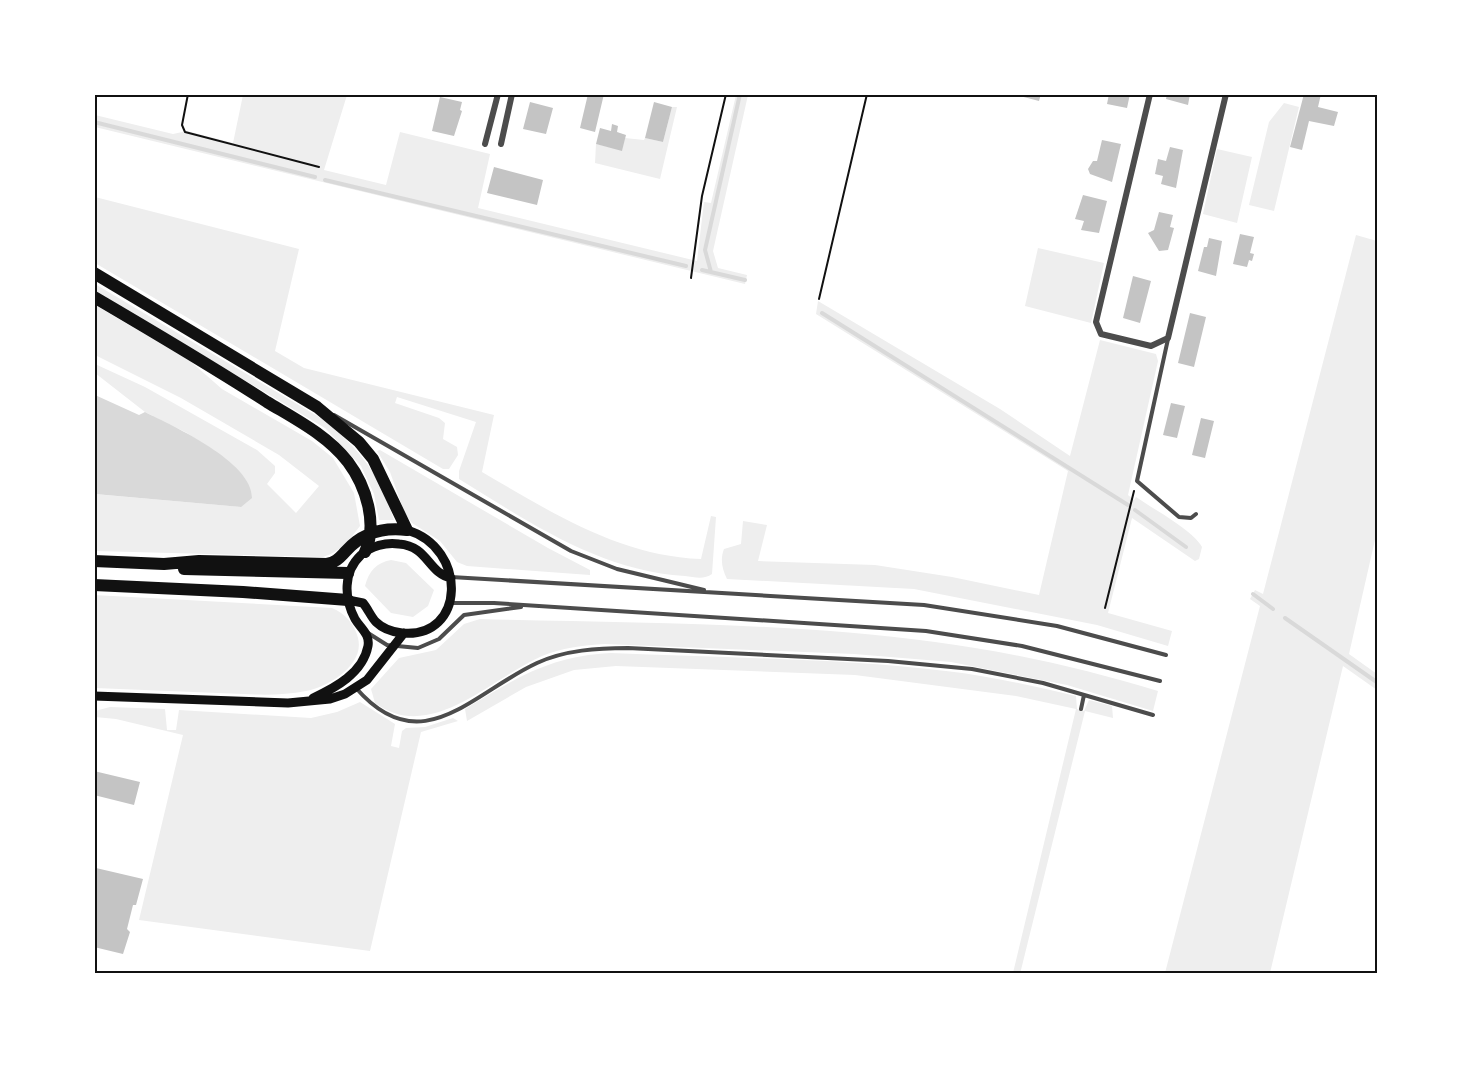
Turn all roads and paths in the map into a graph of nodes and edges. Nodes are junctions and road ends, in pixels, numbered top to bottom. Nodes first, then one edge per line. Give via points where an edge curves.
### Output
1 (188, 94) edge
2 (498, 94) edge
3 (512, 94) edge
4 (726, 94) edge
5 (867, 94) edge
6 (1150, 94) edge
7 (1226, 94) edge
8 (485, 144) dead end
9 (501, 144) dead end
10 (319, 168) dead end
11 (94, 273) edge
12 (691, 278) dead end
13 (94, 297) edge
14 (819, 299) dead end
15 (1168, 339) junction
16 (317, 407) junction
17 (1137, 481) junction
18 (1196, 514) dead end
19 (407, 530) junction
20 (371, 532) junction
21 (364, 552) junction
22 (94, 561) edge
23 (164, 564) junction
24 (348, 573) junction
25 (451, 578) junction
26 (94, 585) edge
27 (717, 592) junction
28 (348, 600) junction
29 (450, 603) junction
30 (525, 607) junction
31 (1105, 608) dead end
32 (367, 633) junction
33 (404, 633) junction
34 (394, 647) junction
35 (1166, 655) dead end
36 (1160, 681) dead end
37 (356, 688) junction
38 (1084, 695) junction
39 (94, 696) edge
40 (308, 701) junction
41 (1081, 709) dead end
42 (1153, 715) dead end

1 - 10 path via 182,125 185,132
2 - 8 street
3 - 9 street
4 - 12 path via 702,196
5 - 14 path
6 - 15 street via 1096,322 1101,334 1151,346
7 - 15 street
11 - 16 highway
13 - 20 highway via 331,444 348,462 361,485
15 - 17 lane
16 - 19 highway via 354,437 373,459
16 - 27 lane via 365,430 571,551 617,569
17 - 18 lane via 1179,517 1191,518
17 - 31 path
19 - 20 highway
19 - 25 main road via 439,550
20 - 21 highway
20 - 23 highway via 338,560 327,564
21 - 24 main road
21 - 25 main road via 383,544 407,545 421,551 440,574
22 - 23 highway
23 - 24 highway via 190,570
24 - 28 main road
25 - 27 lane
25 - 29 main road
26 - 28 highway
27 - 35 lane via 867,600 992,614 1057,626
28 - 32 main road
28 - 33 main road via 363,603 379,624
29 - 30 lane
29 - 33 main road via 431,627
30 - 34 lane via 470,613 425,646
30 - 36 lane via 926,631 1022,645
32 - 34 lane
32 - 40 main road via 368,647 357,668 340,685
33 - 34 main road
34 - 37 main road
37 - 38 lane via 386,716 429,721 457,710 540,662 572,653 616,648 933,665 1008,675
37 - 40 main road via 337,697
38 - 41 lane
38 - 42 lane
39 - 40 main road via 264,703

